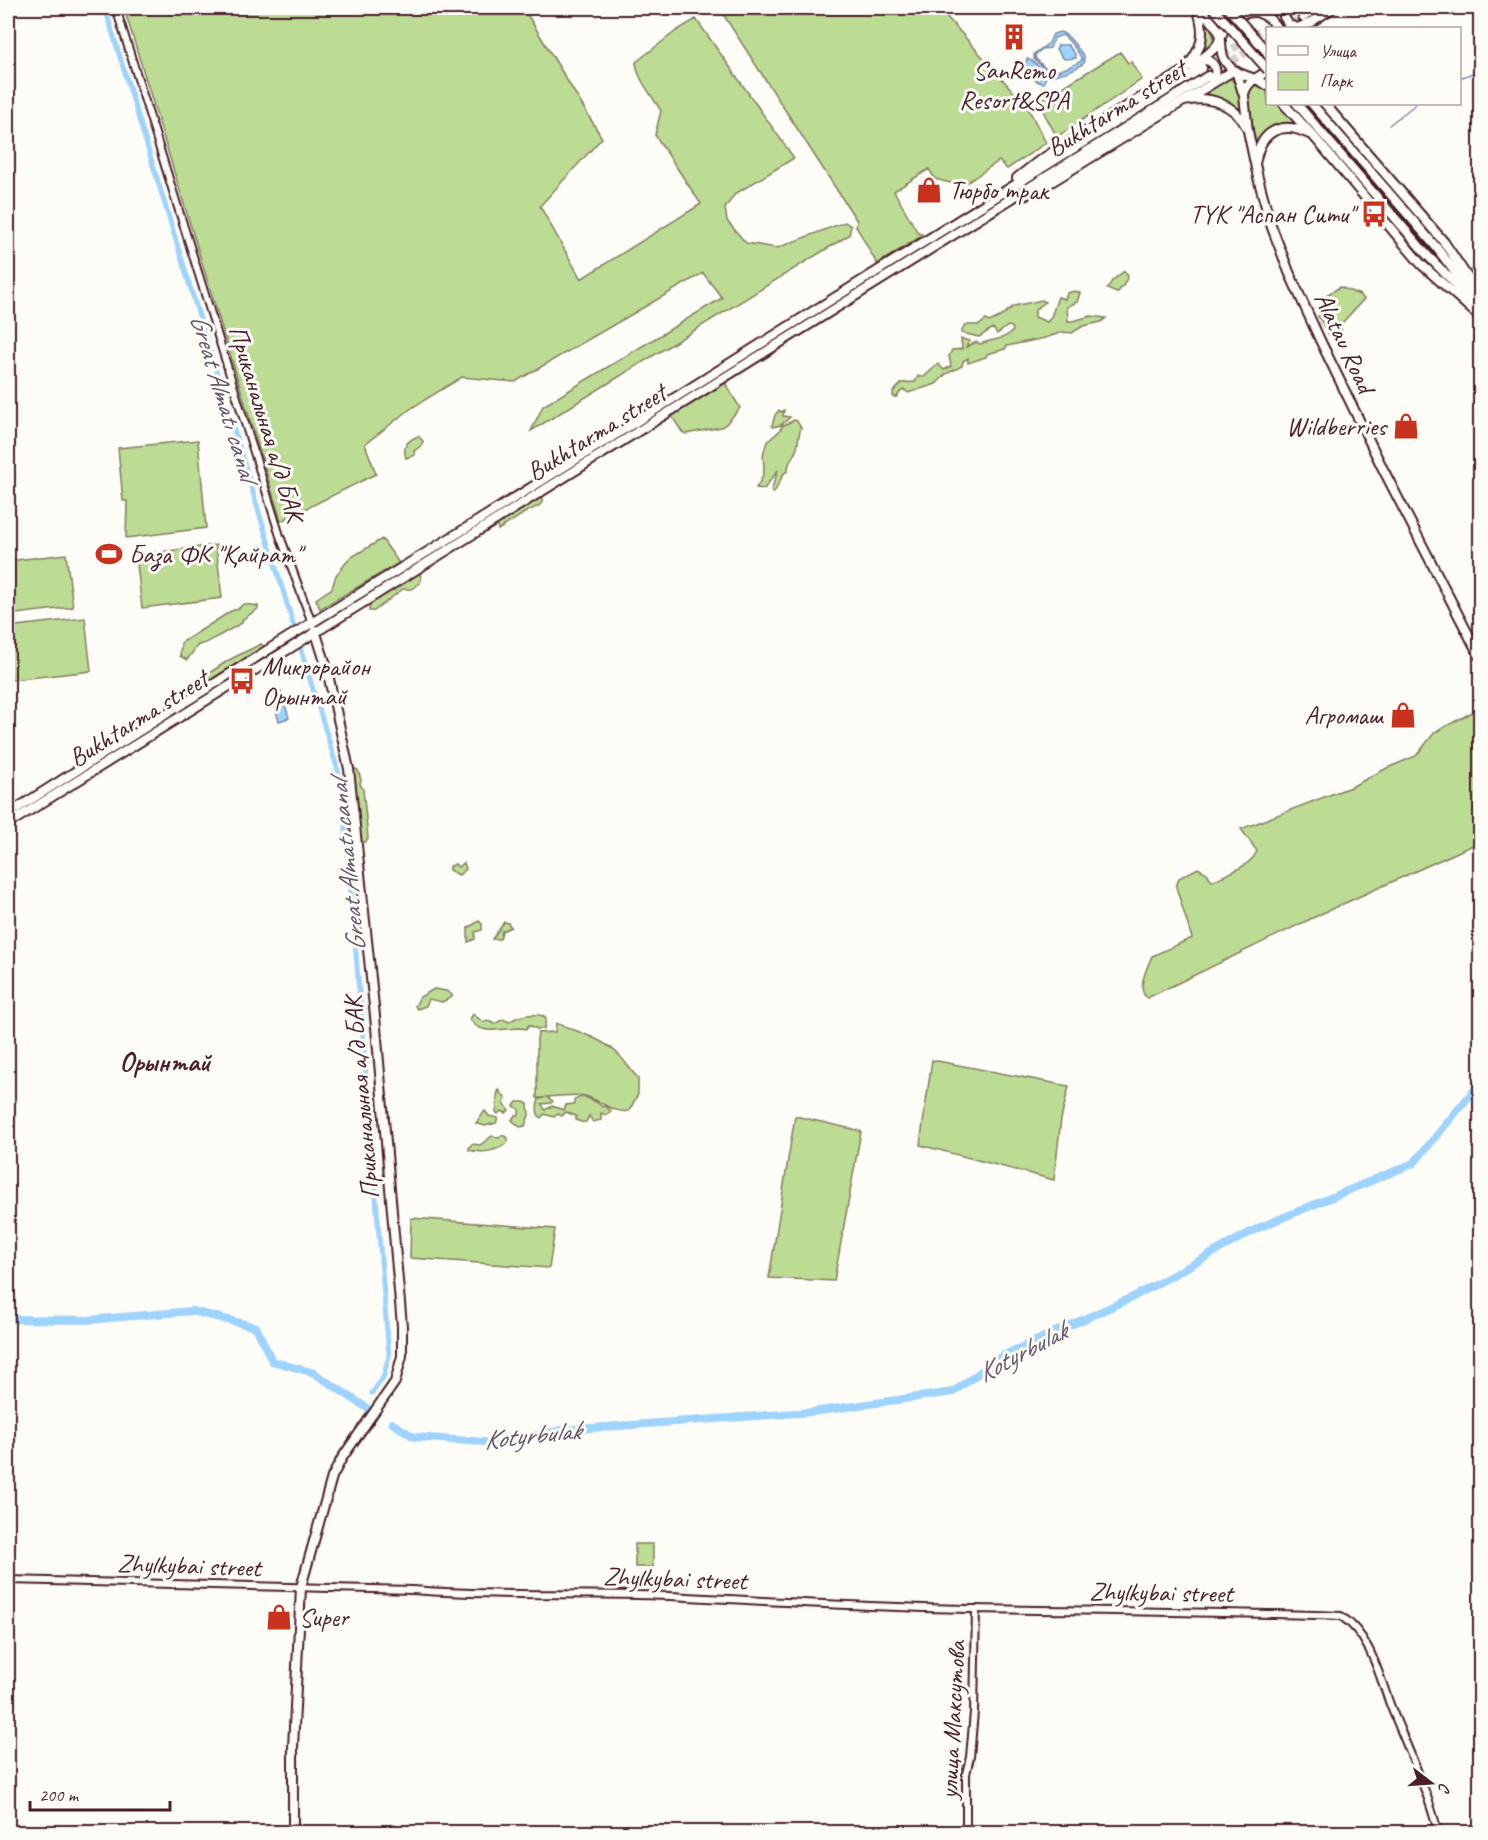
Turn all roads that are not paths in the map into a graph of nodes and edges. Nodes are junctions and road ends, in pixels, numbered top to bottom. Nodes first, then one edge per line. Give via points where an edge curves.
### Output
1 (116, 8) edge
2 (1198, 8) edge
3 (1214, 8) edge
4 (1228, 8) edge
5 (1247, 8) edge
6 (1280, 8) edge
7 (1287, 8) edge
8 (1317, 8) edge
9 (1333, 8) edge
10 (1260, 13) junction
11 (1303, 16) tunnel mouth
12 (1312, 22) tunnel mouth
13 (1276, 27) edge
14 (1295, 27) edge
15 (1220, 39) junction
16 (1266, 51) edge
17 (1201, 64) junction
18 (1184, 71) junction
19 (1236, 71) junction
20 (1266, 71) edge
21 (1245, 75) junction
22 (1255, 78) junction
23 (1210, 80) junction
24 (1266, 85) edge
25 (1244, 96) junction
26 (1177, 103) junction
27 (1286, 105) edge
28 (1298, 105) edge
29 (1313, 105) edge
30 (1326, 105) edge
31 (1248, 131) junction
32 (1316, 139) junction
33 (1255, 168) junction
34 (992, 198) junction
35 (993, 210) junction
36 (847, 290) junction
37 (1480, 296) edge
38 (852, 298) junction
39 (1480, 308) edge
40 (1480, 317) edge
41 (515, 503) junction
42 (409, 569) junction
43 (309, 625) junction
44 (316, 633) junction
45 (1480, 657) edge
46 (8, 814) edge
47 (8, 825) edge
48 (8, 1580) edge
49 (301, 1587) junction
50 (976, 1610) junction
51 (292, 1833) edge
52 (966, 1833) edge
53 (1438, 1833) edge

1 - 43 street, Приканальная а/д БАК
2 - 15 main road, Alatau Road via 1216,27
2 - 18 main road via 1202,38
3 - 20 main road, bridge
4 - 16 main road, bridge
5 - 10 main road
6 - 10 main road
7 - 14 main road via 1284,16
8 - 11 main road
9 - 12 main road
10 - 13 main road
10 - 15 main road via 1234,17
15 - 17 main road
15 - 19 main road, Alatau Road via 1223,57
17 - 18 main road
17 - 23 main road via 1208,60 1214,66 1216,75
17 - 34 main road, Bukhtarma street
18 - 34 main road via 1040,160
19 - 21 main road
19 - 23 main road
19 - 25 main road, Alatau Road
20 - 21 main road
20 - 22 main road
21 - 22 main road
22 - 24 main road
22 - 25 main road via 1246,86
23 - 26 main road
23 - 35 main road, Bukhtarma street
25 - 31 main road, Alatau Road
26 - 31 main road via 1201,99 1220,103 1238,115
26 - 35 main road via 1048,184
27 - 32 main road
28 - 39 main road via 1427,255
29 - 39 main road via 1436,247
30 - 37 main road via 1444,242
31 - 33 main road, Alatau Road
32 - 33 main road via 1296,128 1276,130 1264,140
32 - 40 main road via 1421,264
33 - 45 main road, Alatau Road via 1271,225 1320,340
34 - 36 main road, Bukhtarma street
35 - 38 main road, Bukhtarma street
36 - 38 main road
36 - 41 main road, Bukhtarma street
38 - 41 main road, Bukhtarma street
41 - 42 main road, Bukhtarma street
42 - 43 main road, Bukhtarma street
42 - 44 main road, Bukhtarma street
43 - 44 main road, Приканальная а/д БАК
43 - 46 main road, Bukhtarma street
44 - 47 main road, Bukhtarma street
44 - 49 main road, Приканальная а/д БАК via 349,769 376,1026 402,1356 395,1382 332,1477
48 - 49 street, Zhylkybai street
49 - 50 street, Zhylkybai street via 670,1596
49 - 51 main road, Приканальная а/д БАК
50 - 52 street, улица Максутова
50 - 53 street, Zhylkybai street via 1341,1616 1354,1626 1374,1659

